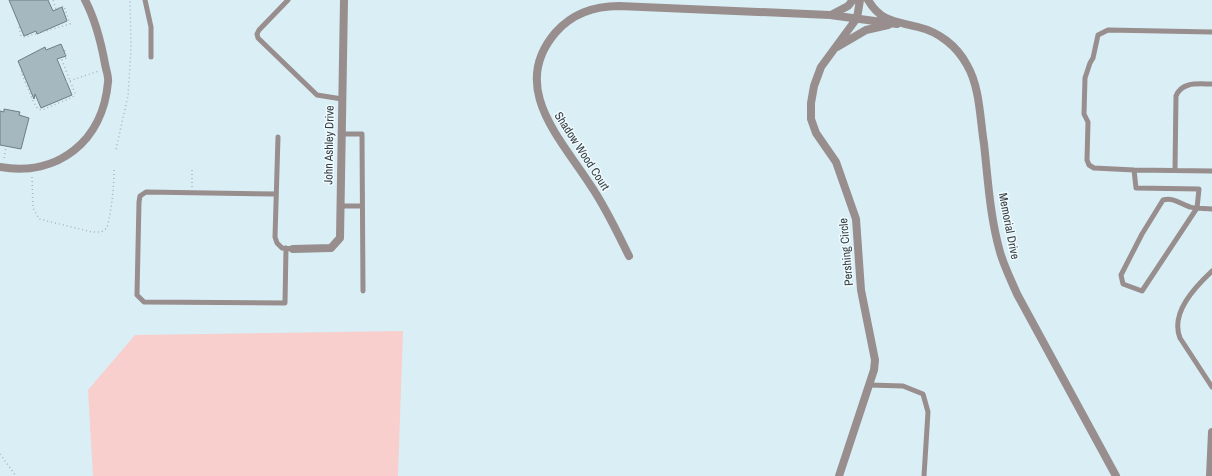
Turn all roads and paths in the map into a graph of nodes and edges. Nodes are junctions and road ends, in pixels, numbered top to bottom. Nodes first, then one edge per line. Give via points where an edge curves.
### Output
1 (53, 0) edge
2 (85, 0) edge
3 (130, 0) edge
4 (145, 0) edge
5 (288, 0) edge
6 (344, 0) edge
7 (853, 0) edge
8 (860, 0) edge
9 (868, 0) edge
10 (830, 16) junction
11 (857, 18) junction
12 (897, 24) junction
13 (19, 27) dead end
14 (1212, 32) edge
15 (65, 50) dead end
16 (830, 53) junction
17 (151, 57) dead end
18 (106, 70) junction
19 (22, 71) dead end
20 (70, 81) junction
21 (66, 82) dead end
22 (1212, 84) edge
23 (342, 99) junction
24 (342, 134) junction
25 (278, 137) dead end
26 (6, 147) dead end
27 (116, 149) dead end
28 (4, 158) dead end
29 (0, 167) edge
30 (114, 167) dead end
31 (192, 168) dead end
32 (1134, 170) junction
33 (1175, 170) junction
34 (1212, 171) edge
35 (32, 175) dead end
36 (192, 192) junction
37 (276, 194) junction
38 (340, 206) junction
39 (362, 206) junction
40 (1197, 208) junction
41 (1212, 209) edge
42 (289, 249) junction
43 (629, 256) dead end
44 (1212, 271) edge
45 (363, 291) dead end
46 (869, 385) junction
47 (1212, 387) edge
48 (1212, 432) edge
49 (0, 454) edge
50 (16, 476) edge
51 (839, 476) edge
52 (924, 476) edge
53 (1116, 476) edge
54 (1210, 476) edge

1 - 13 path via 56,9 64,6 70,24 25,37 22,36
2 - 18 street via 101,36
3 - 27 path via 131,49 128,96
4 - 17 lane via 151,27
5 - 23 lane via 259,30 258,38 317,95
6 - 23 street, John Ashley Drive
7 - 10 street via 848,6
8 - 11 street, Pershing Circle
9 - 12 street, Memorial Drive via 875,12
10 - 11 street, Shadow Wood Court
10 - 43 street, Shadow Wood Court via 609,6 579,14 552,37 543,54 537,80 541,107 554,134 600,200
11 - 12 street
11 - 16 street, Pershing Circle
12 - 16 street, Memorial Drive via 866,30
12 - 53 street, Memorial Drive via 919,27 934,33 949,42 968,66 974,81 994,220 1004,264 1017,294
14 - 32 lane via 1108,30 1098,35 1094,58 1085,78 1087,160 1089,166 1094,168
15 - 20 path via 66,58 62,60
16 - 46 street, Pershing Circle via 814,86 810,102 811,119 816,133 836,162 856,219 861,290 875,360
18 - 20 path
18 - 29 street via 108,81 100,116 85,140 64,158 44,166 16,170
19 - 20 path via 38,109 73,97
20 - 21 path
22 - 33 lane via 1188,85 1178,91
23 - 24 street, John Ashley Drive
24 - 38 street, John Ashley Drive
24 - 39 lane via 362,134
25 - 37 lane
26 - 28 path
30 - 35 path via 114,193 110,215 107,228 101,232 39,219 33,208
31 - 36 path
32 - 33 lane
32 - 40 lane via 1136,188 1199,189
33 - 34 lane
36 - 37 lane
36 - 42 lane via 146,192 140,196 137,295 144,302 285,303
37 - 42 lane via 275,237 282,248
38 - 39 lane
38 - 42 street, John Ashley Drive via 340,238 334,246 326,249
39 - 45 lane
40 - 40 lane via 1171,198 1163,200 1121,275 1123,284 1142,291
40 - 41 lane
44 - 47 lane via 1198,284 1180,311 1177,330
46 - 51 street, Pershing Circle
46 - 52 lane via 903,386 923,394 928,412
48 - 54 street
49 - 50 path

